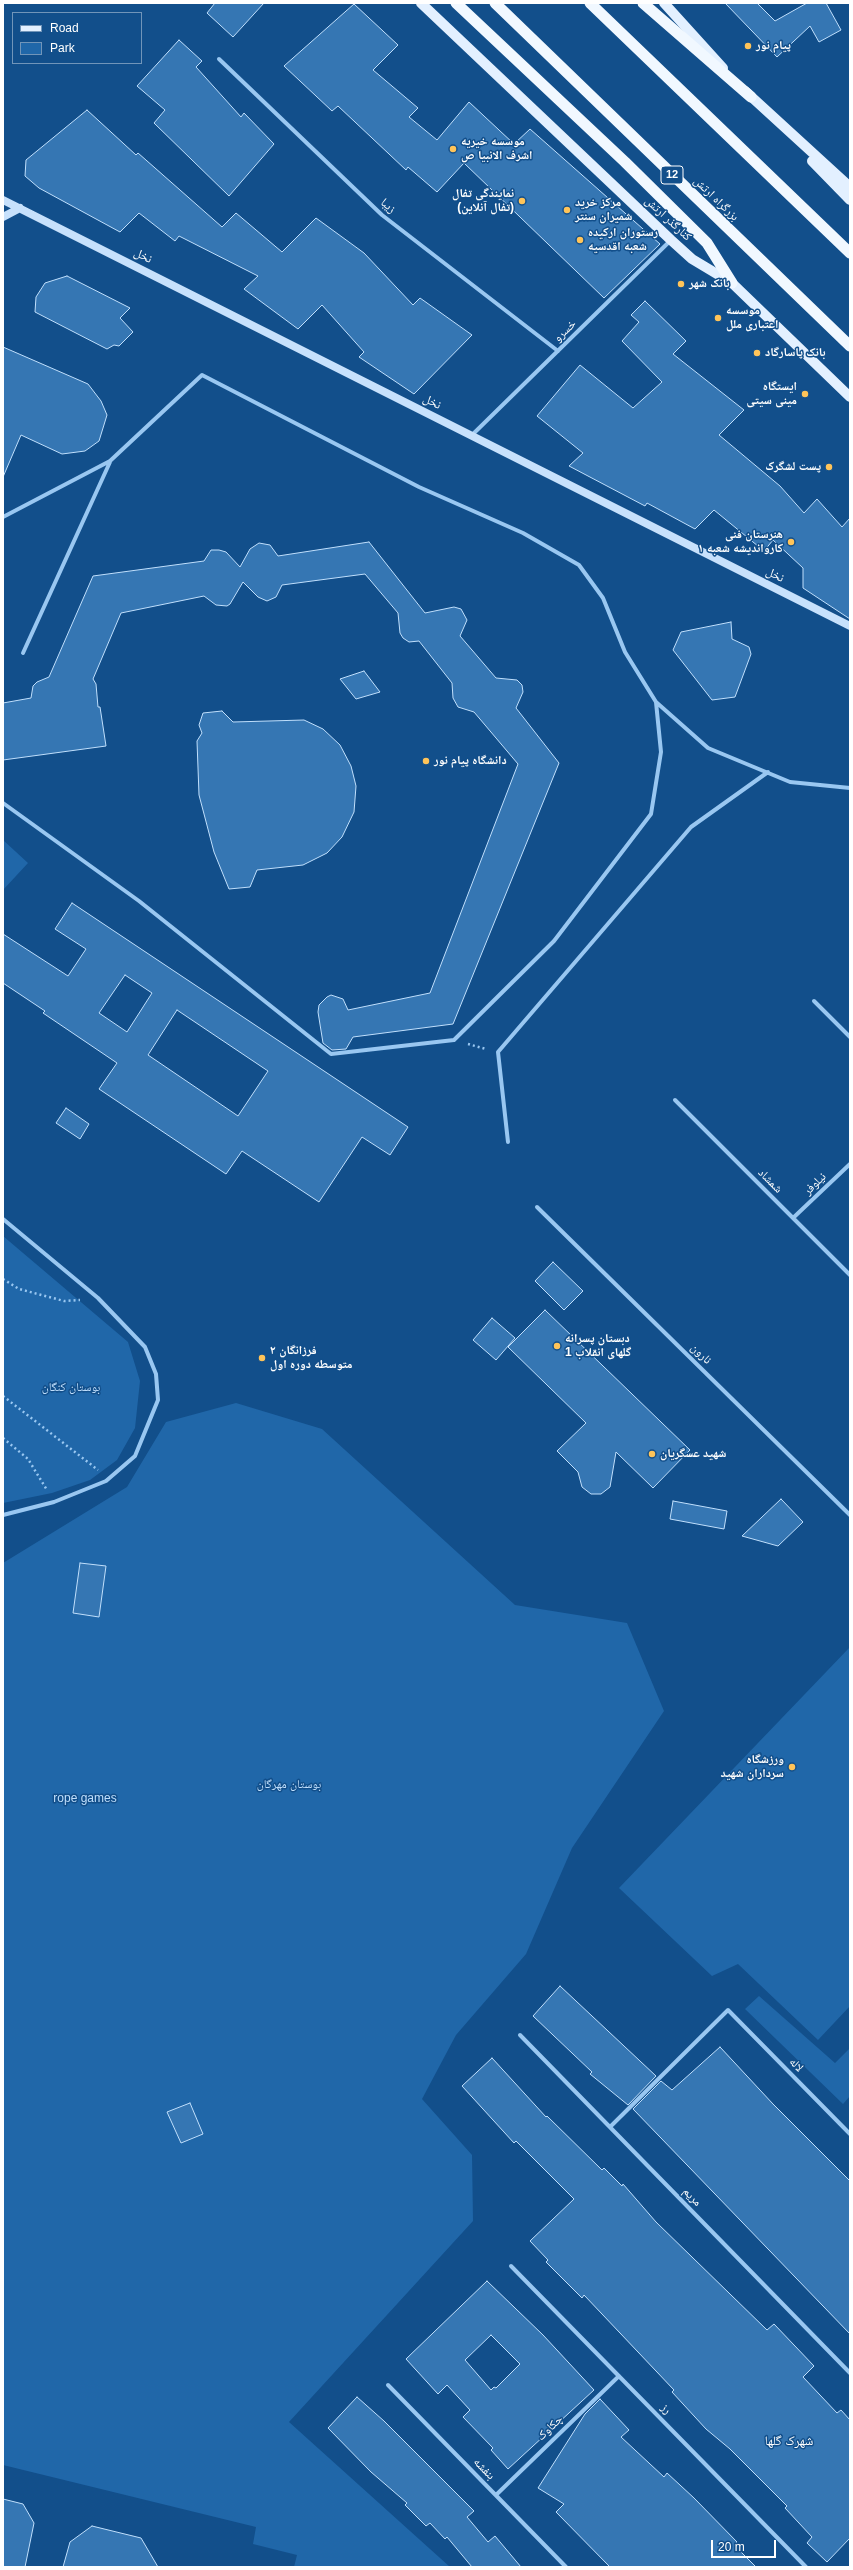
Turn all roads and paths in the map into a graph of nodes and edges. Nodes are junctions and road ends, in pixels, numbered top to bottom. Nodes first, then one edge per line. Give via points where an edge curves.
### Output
1 (421, 3) edge
2 (456, 3) edge
3 (495, 3) edge
4 (590, 3) edge
5 (643, 3) edge
6 (664, 3) edge
7 (219, 59) dead end
8 (751, 97) junction
9 (850, 187) edge
10 (3, 200) edge
11 (850, 200) edge
12 (20, 208) junction
13 (3, 217) edge
14 (671, 240) junction
15 (850, 253) edge
16 (732, 283) junction
17 (850, 346) edge
18 (558, 351) junction
19 (850, 397) edge
20 (472, 435) junction
21 (110, 461) junction
22 (3, 517) edge
23 (850, 626) edge
24 (23, 653) dead end
25 (656, 702) junction
26 (768, 772) junction
27 (850, 788) edge
28 (3, 803) edge
29 (814, 1001) dead end
30 (850, 1037) edge
31 (454, 1040) junction
32 (498, 1052) junction
33 (675, 1100) dead end
34 (508, 1142) dead end
35 (850, 1164) edge
36 (537, 1207) dead end
37 (793, 1218) junction
38 (3, 1219) edge
39 (850, 1275) edge
40 (3, 1279) edge
41 (98, 1298) junction
42 (3, 1396) edge
43 (3, 1438) edge
44 (110, 1478) junction
45 (54, 1502) junction
46 (3, 1515) edge
47 (850, 1516) edge
48 (520, 2036) dead end
49 (610, 2127) junction
50 (850, 2134) edge
51 (511, 2266) dead end
52 (850, 2372) edge
53 (619, 2376) junction
54 (388, 2385) dead end
55 (496, 2495) junction
56 (566, 2567) edge
57 (806, 2567) edge

1 - 14 main road, کنارگذر ارتش
2 - 16 highway via 707,242
3 - 17 highway, بزرگراه ارتش / 12
4 - 15 highway
5 - 8 highway
6 - 8 main road
7 - 18 street, زیبا via 382,215
8 - 9 main road
8 - 11 main road
10 - 12 main road, نخل
12 - 13 main road
12 - 20 main road, نخل
14 - 16 main road, کنارگذر ارتش via 692,258
14 - 18 street, خسرو
16 - 19 main road, کنارگذر ارتش
18 - 20 street, خسرو
20 - 23 main road, نخل
21 - 22 street
21 - 24 street
21 - 25 street via 202,375 419,487 523,533 579,565 604,598 626,652
25 - 26 street via 708,748
25 - 31 street via 661,752 651,814 554,941
26 - 27 street via 790,782
26 - 32 street via 691,827
28 - 31 street via 139,901 331,1054
29 - 30 street
31 - 32 path
32 - 34 street
33 - 37 street, شمشاد
35 - 37 street, نیلوفر
36 - 47 street, نارون
37 - 39 street, شمشاد
38 - 41 street
40 - 41 path via 19,1289 64,1301
41 - 44 street via 145,1347 156,1374 158,1400 135,1456
42 - 44 path via 79,1457
43 - 45 path via 28,1460
44 - 45 street
45 - 46 street
48 - 49 street, مریم
49 - 50 street, لاله via 728,2010
49 - 52 street, مریم
51 - 53 street, رز
53 - 55 street, چکاوک
53 - 57 street, رز
54 - 55 street, بنفشه
55 - 56 street, بنفشه

